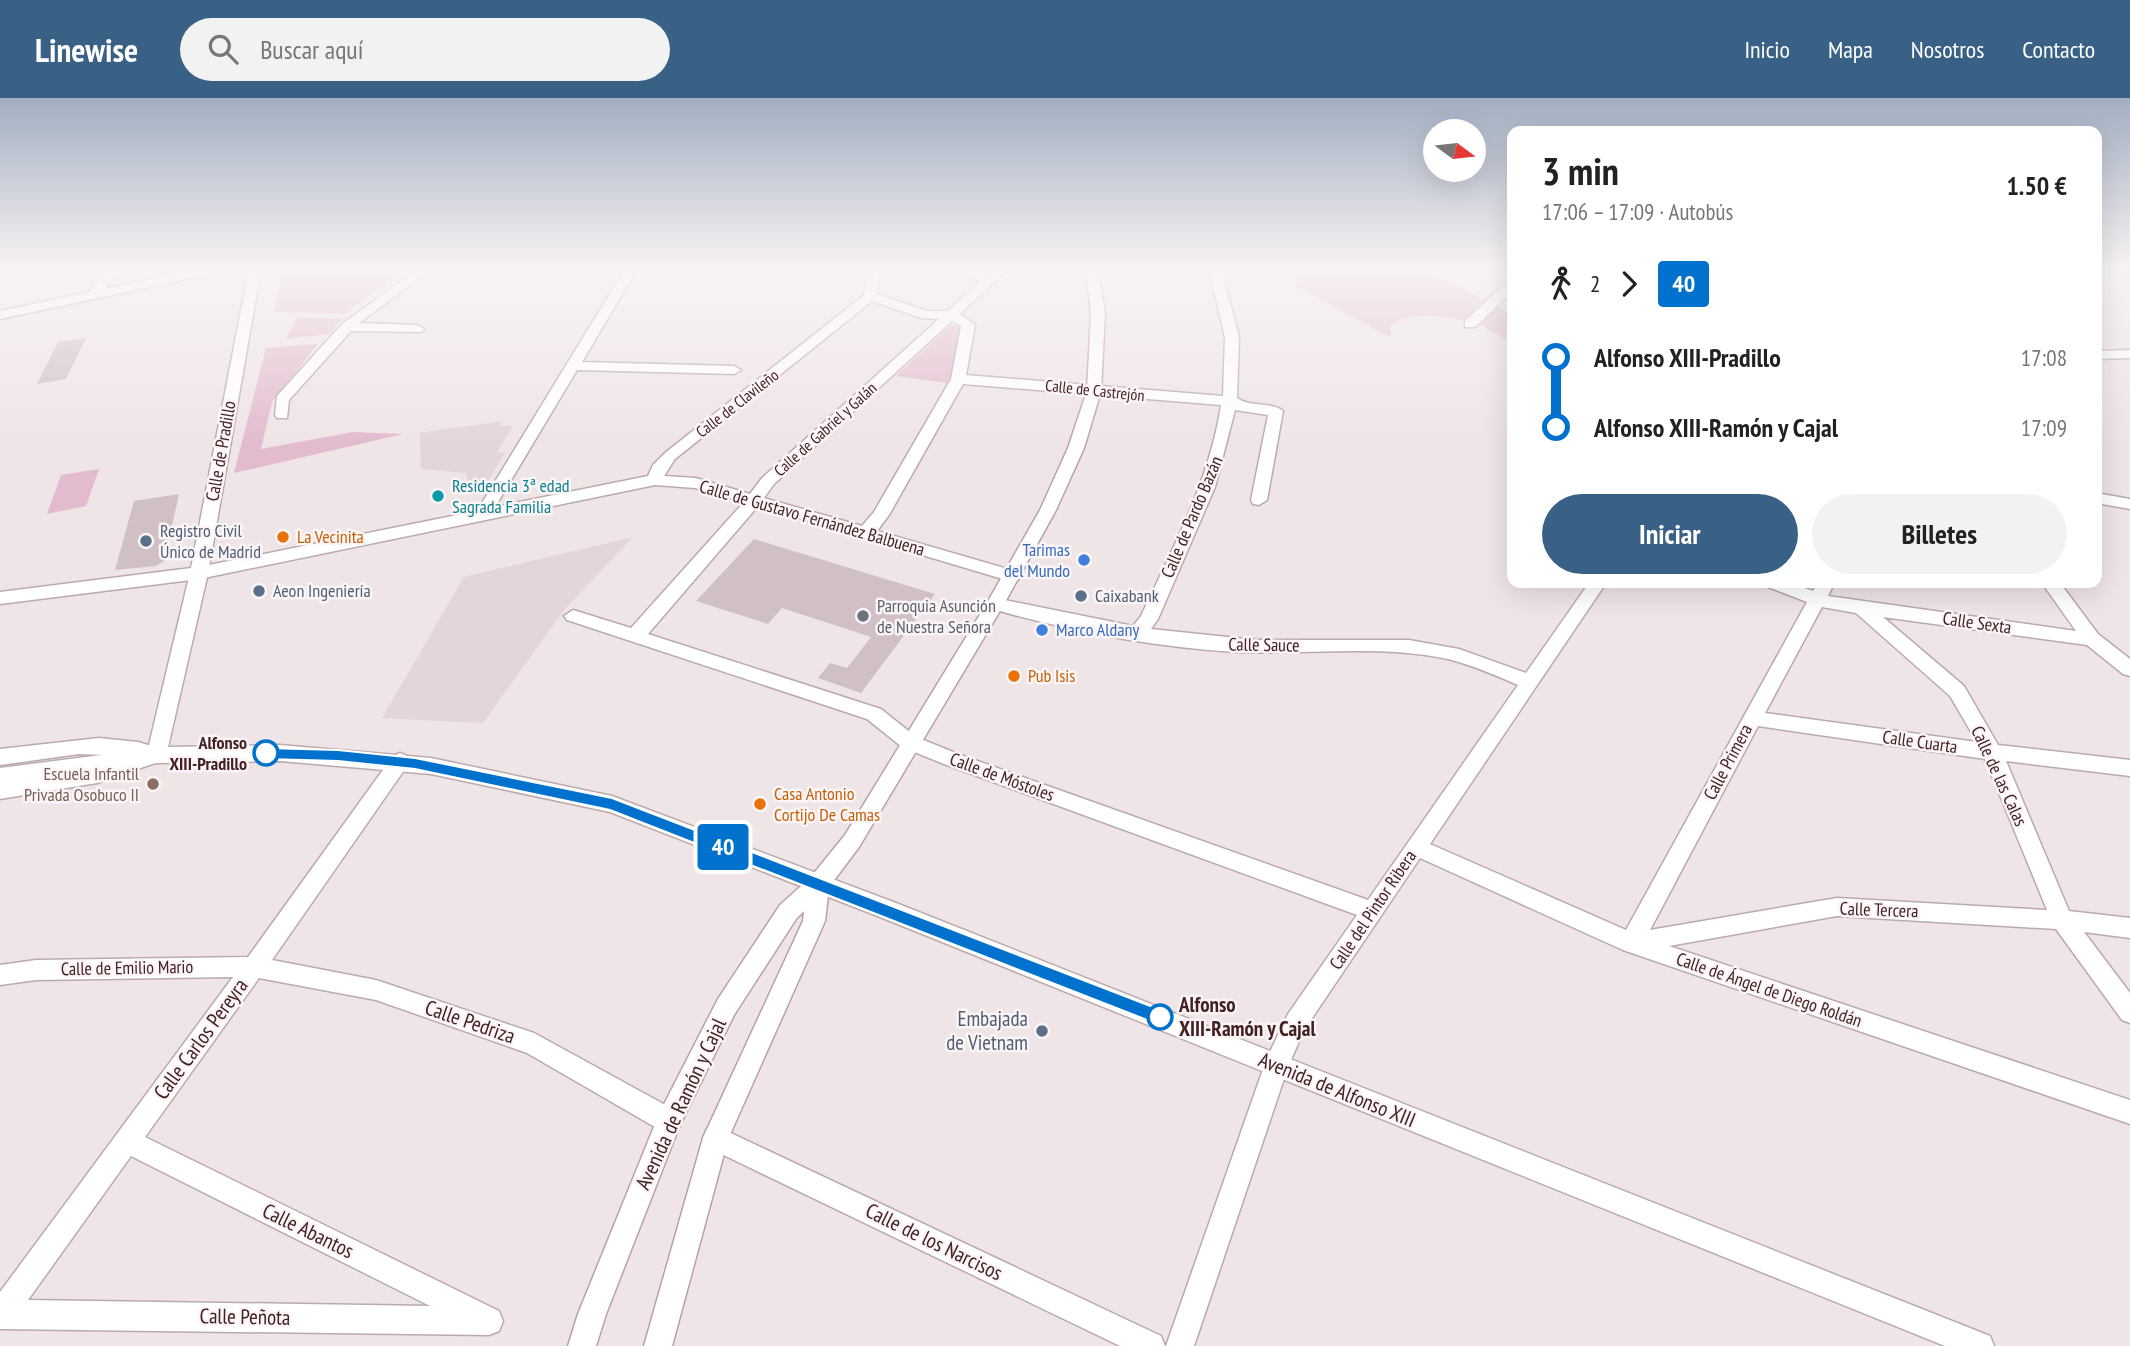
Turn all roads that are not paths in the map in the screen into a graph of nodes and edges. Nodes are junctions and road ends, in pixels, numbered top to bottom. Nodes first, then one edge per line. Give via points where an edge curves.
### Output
1 (244, 327) edge
2 (348, 327) edge
3 (356, 327) edge
4 (596, 327) edge
5 (831, 327) edge
6 (938, 327) edge
7 (968, 327) edge
8 (1097, 327) edge
9 (1229, 327) edge
10 (416, 329) dead end
11 (2130, 354) edge
12 (2102, 355) edge
13 (573, 366) junction
14 (734, 370) dead end
15 (958, 379) junction
16 (1094, 391) junction
17 (1231, 401) junction
18 (282, 415) dead end
19 (655, 480) junction
20 (754, 499) junction
21 (2102, 499) edge
22 (1259, 500) dead end
23 (2130, 504) edge
24 (482, 516) junction
25 (866, 533) junction
26 (199, 573) junction
27 (1012, 576) junction
28 (1595, 588) edge
29 (1804, 588) edge
30 (2055, 588) edge
31 (1822, 591) edge
32 (0, 598) edge
33 (995, 604) junction
34 (1861, 608) junction
35 (573, 616) dead end
36 (1137, 634) junction
37 (636, 635) junction
38 (2092, 639) junction
39 (2130, 669) edge
40 (1530, 682) junction
41 (1752, 718) junction
42 (909, 742) junction
43 (1992, 752) junction
44 (157, 755) junction
45 (0, 757) edge
46 (400, 761) junction
47 (2130, 768) edge
48 (0, 776) edge
49 (0, 791) edge
50 (1416, 847) junction
51 (818, 884) junction
52 (1373, 911) junction
53 (2062, 920) junction
54 (2130, 928) edge
55 (1631, 943) junction
56 (254, 967) junction
57 (0, 975) edge
58 (2130, 1012) edge
59 (1276, 1066) junction
60 (2130, 1112) edge
61 (669, 1121) junction
62 (716, 1138) junction
63 (127, 1141) junction
64 (0, 1314) edge
65 (489, 1321) joint
66 (582, 1346) edge
67 (658, 1346) edge
68 (1151, 1346) edge
69 (1180, 1346) edge
70 (1980, 1346) edge

1 - 26 street, Calle de Pradillo
2 - 18 street via 282,399
3 - 10 street
4 - 13 street
5 - 19 street, Calle de Clavileño via 670,456
6 - 20 street, Calle de Gabriel y Galán via 768,481
7 - 15 street
8 - 16 street, Avenida de Ramón y Cajal
9 - 17 street, Calle de Pardo Bazán via 1233,344
11 - 12 street
13 - 14 street
13 - 24 street
15 - 16 street, Calle de Castrejón
15 - 25 street via 881,515
16 - 17 street, Calle de Castrejón
16 - 27 street, Avenida de Ramón y Cajal via 1076,448
17 - 22 street, Calle de Castrejón via 1239,407 1276,411
17 - 36 street, Calle de Pardo Bazán via 1220,454 1149,619
19 - 20 street, Calle de Gustavo Fernández Balbuena via 696,483
19 - 24 street, Calle de Gustavo Fernández Balbuena
20 - 25 street, Calle de Gustavo Fernández Balbuena
20 - 37 street, Calle de Gabriel y Galán
21 - 23 street
24 - 26 street, Calle de Gustavo Fernández Balbuena
25 - 27 street, Calle de Gustavo Fernández Balbuena
26 - 32 street, Calle de Gustavo Fernández Balbuena
26 - 44 street, Calle de Pradillo
27 - 33 street, Avenida de Ramón y Cajal
28 - 40 street, Calle del Pintor Ribera
29 - 31 street
30 - 38 street
31 - 34 street
31 - 41 street, Calle Primera
33 - 36 street, Calle Sauce
33 - 42 street, Avenida de Ramón y Cajal
34 - 38 street, Calle Sexta
34 - 43 street, Calle de las Calas via 1957,691
35 - 37 street, Calle de Móstoles
36 - 40 street, Calle Sauce via 1234,645 1433,649
37 - 42 street, Calle de Móstoles via 874,714
38 - 39 street
40 - 50 street, Calle del Pintor Ribera
41 - 43 street, Calle Cuarta
41 - 55 street, Calle Primera
42 - 51 street, Avenida de Ramón y Cajal via 852,841
42 - 52 street, Calle de Móstoles
43 - 47 street, Calle Cuarta
43 - 53 street, Calle de las Calas
44 - 45 street, Avenida de Alfonso XIII via 135,746 108,745
44 - 46 street, Avenida de Alfonso XIII via 280,753
44 - 48 street, Avenida de Alfonso XIII
44 - 49 street, Avenida de Alfonso XIII via 123,770
46 - 51 street, Avenida de Alfonso XIII via 612,804
46 - 56 street, Calle Carlos Pereyra
50 - 52 street, Calle del Pintor Ribera
50 - 55 street, Calle de Ángel de Diego Roldán
51 - 59 street, Avenida de Alfonso XIII
51 - 61 street, Avenida de Ramón y Cajal via 788,912 726,1007
51 - 62 street via 814,921
52 - 59 street, Calle del Pintor Ribera via 1296,1022
53 - 54 street, Calle Tercera
53 - 55 street, Calle Tercera via 1837,907
53 - 58 street, Calle de las Calas
55 - 60 street, Calle de Ángel de Diego Roldán
56 - 57 street, Calle de Emilio Mario via 36,970
56 - 61 street, Calle Pedriza via 376,990 534,1044
56 - 63 street, Calle Carlos Pereyra
59 - 69 street, Calle del Pintor Ribera
59 - 70 street, Avenida de Alfonso XIII
61 - 66 street, Avenida de Ramón y Cajal
62 - 67 street
62 - 68 street, Calle de los Narcisos
63 - 64 street, Calle Carlos Pereyra
63 - 65 street, Calle Abantos
64 - 65 street, Calle Peñota

